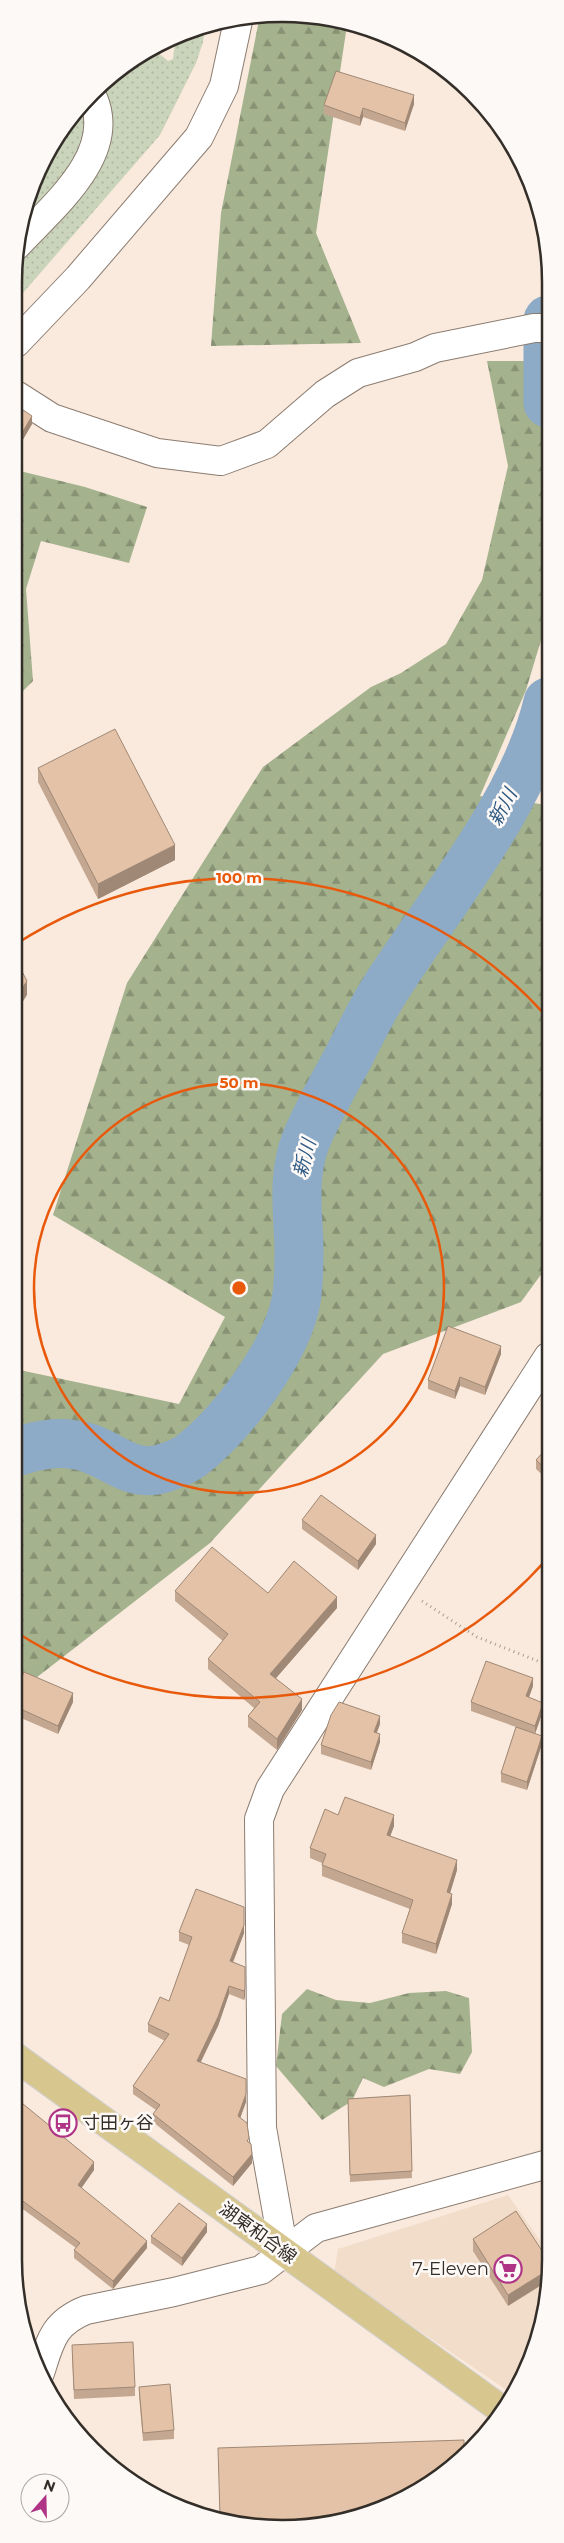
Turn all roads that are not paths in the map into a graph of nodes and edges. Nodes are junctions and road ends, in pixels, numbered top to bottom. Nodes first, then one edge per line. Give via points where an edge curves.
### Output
1 (237, 26) edge
2 (94, 104) edge
3 (27, 235) edge
4 (541, 328) edge
5 (22, 336) edge
6 (22, 399) edge
7 (542, 1367) edge
8 (22, 2062) edge
9 (542, 2166) edge
10 (284, 2252) junction
11 (43, 2363) edge
12 (497, 2406) edge

1 - 5 street via 224,86 199,137 78,278
2 - 3 street via 99,121 90,159 82,174
4 - 6 street via 435,348 416,357 358,373 325,394 267,444 222,461 157,453 52,418
7 - 10 street via 270,1789 259,1820 262,2128
8 - 10 main road, 湖東和合線
9 - 10 street via 316,2228
10 - 11 street via 261,2270 72,2315 55,2331
10 - 12 main road, 湖東和合線

